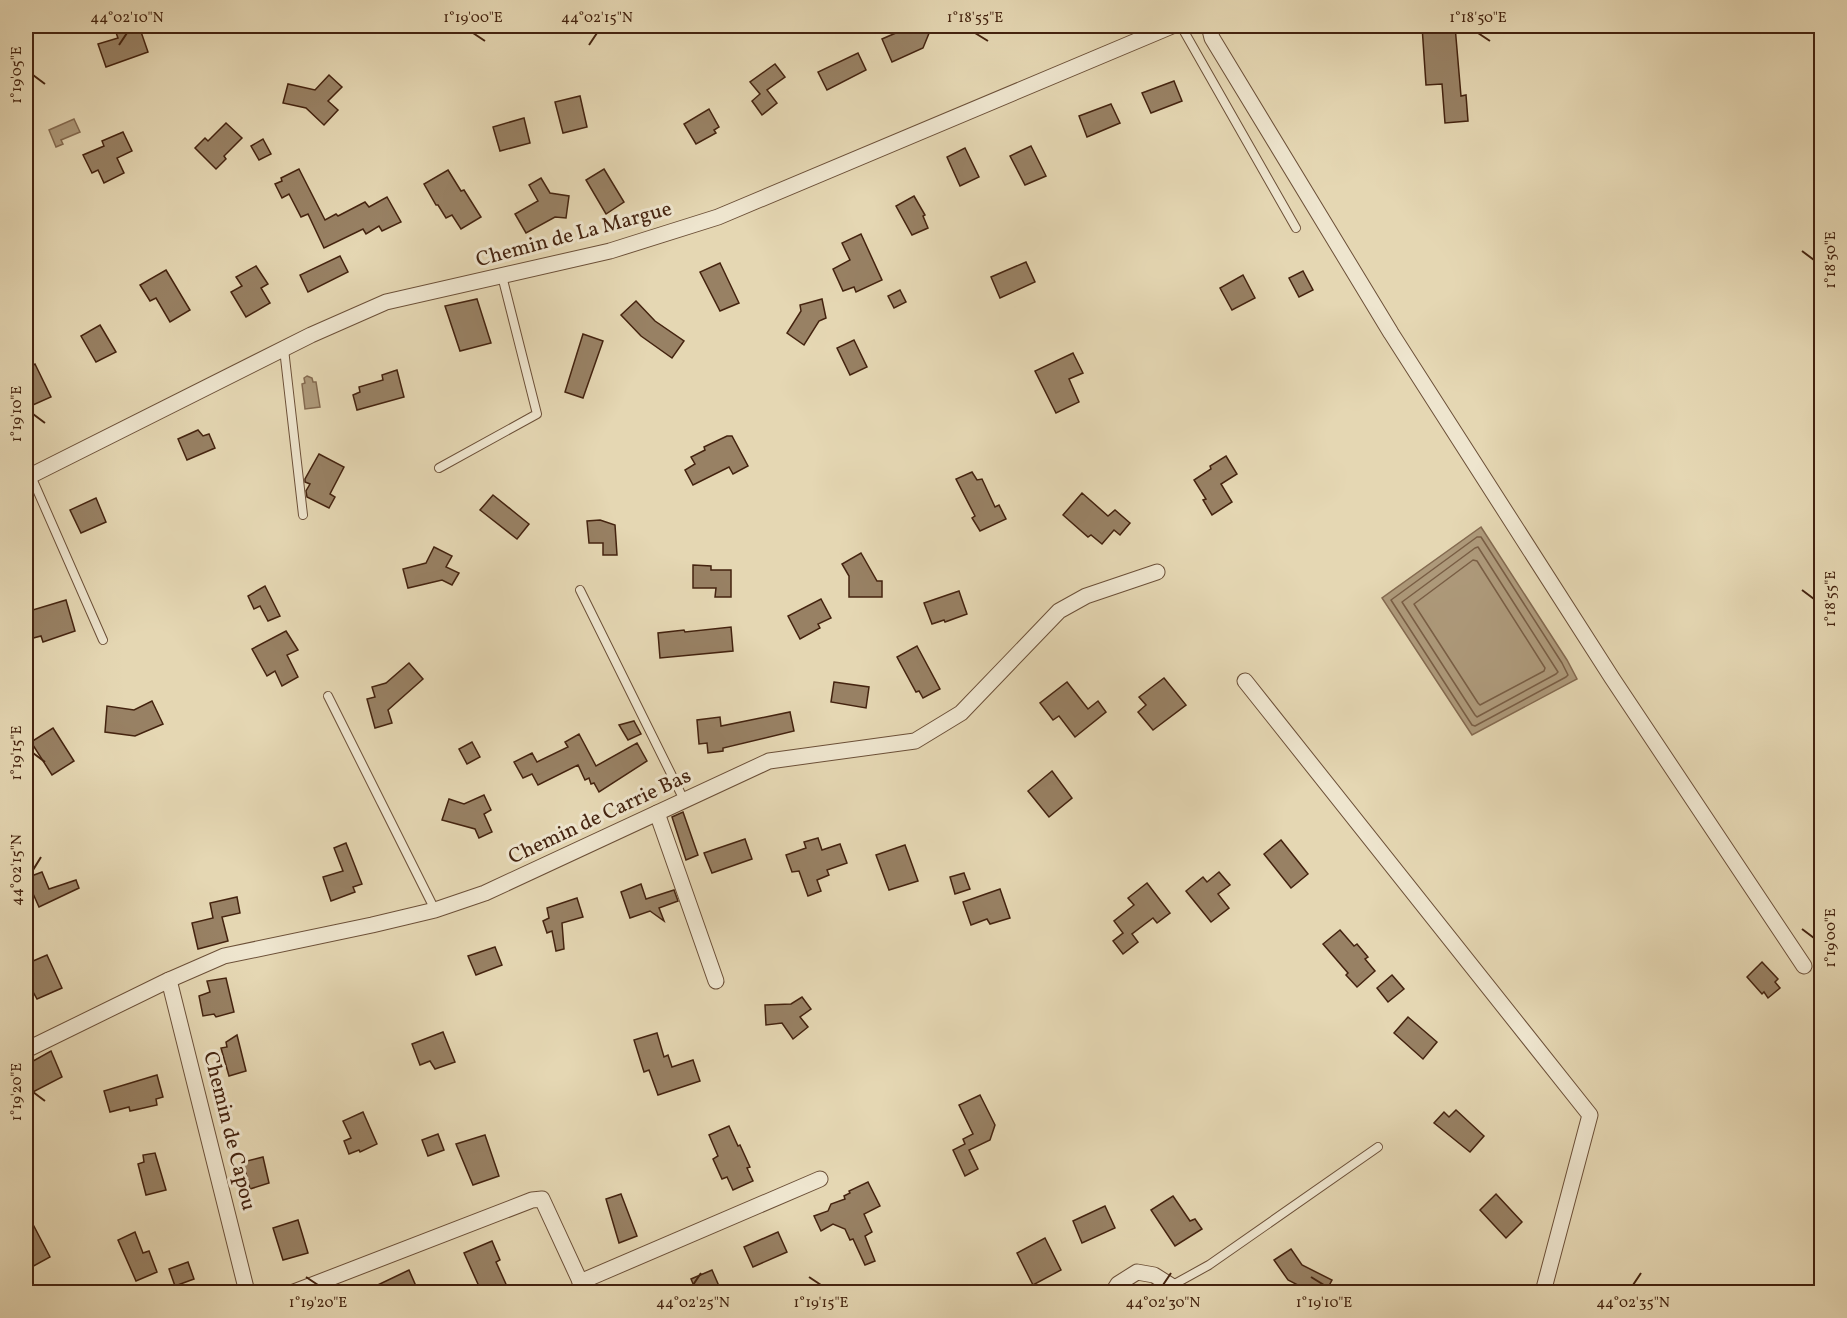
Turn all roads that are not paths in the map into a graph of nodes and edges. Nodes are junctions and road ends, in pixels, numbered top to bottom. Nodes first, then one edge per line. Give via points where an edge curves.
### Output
1 (1172, 26) edge
2 (1181, 26) edge
3 (1209, 26) edge
4 (1296, 228) dead end
5 (502, 276) junction
6 (284, 349) junction
7 (440, 468) dead end
8 (28, 477) edge
9 (303, 515) dead end
10 (1156, 572) dead end
11 (580, 590) dead end
12 (103, 640) dead end
13 (1245, 681) dead end
14 (328, 696) dead end
15 (684, 800) junction
16 (657, 813) junction
17 (435, 910) junction
18 (1804, 966) dead end
19 (169, 980) junction
20 (716, 981) dead end
21 (26, 1050) edge
22 (1378, 1147) dead end
23 (819, 1179) dead end
24 (583, 1287) edge
25 (1176, 1289) edge
26 (247, 1293) edge
27 (294, 1293) edge
28 (1113, 1293) edge
29 (1543, 1293) edge

1 - 5 street, Chemin de La Margue via 718,217 610,251
2 - 4 lane
3 - 18 street via 1212,38 1391,333
5 - 6 street, Chemin de La Margue via 386,302
5 - 7 lane via 537,414
6 - 8 street, Chemin de La Margue
6 - 9 lane
8 - 12 lane
10 - 15 street, Chemin de Carrie Bas via 1086,596 1059,611 961,712 915,741 769,761
11 - 15 lane
13 - 29 street via 1590,1114
14 - 17 lane
15 - 16 street, Chemin de Carrie Bas
16 - 17 street, Chemin de Carrie Bas via 485,893
16 - 20 street
17 - 19 street, Chemin de Carrie Bas via 224,956
19 - 21 street, Chemin de Carrie Bas
19 - 26 street, Chemin de Capou
22 - 25 lane
23 - 24 street
24 - 27 street via 542,1199
25 - 28 street via 1155,1275 1137,1272 1118,1284

